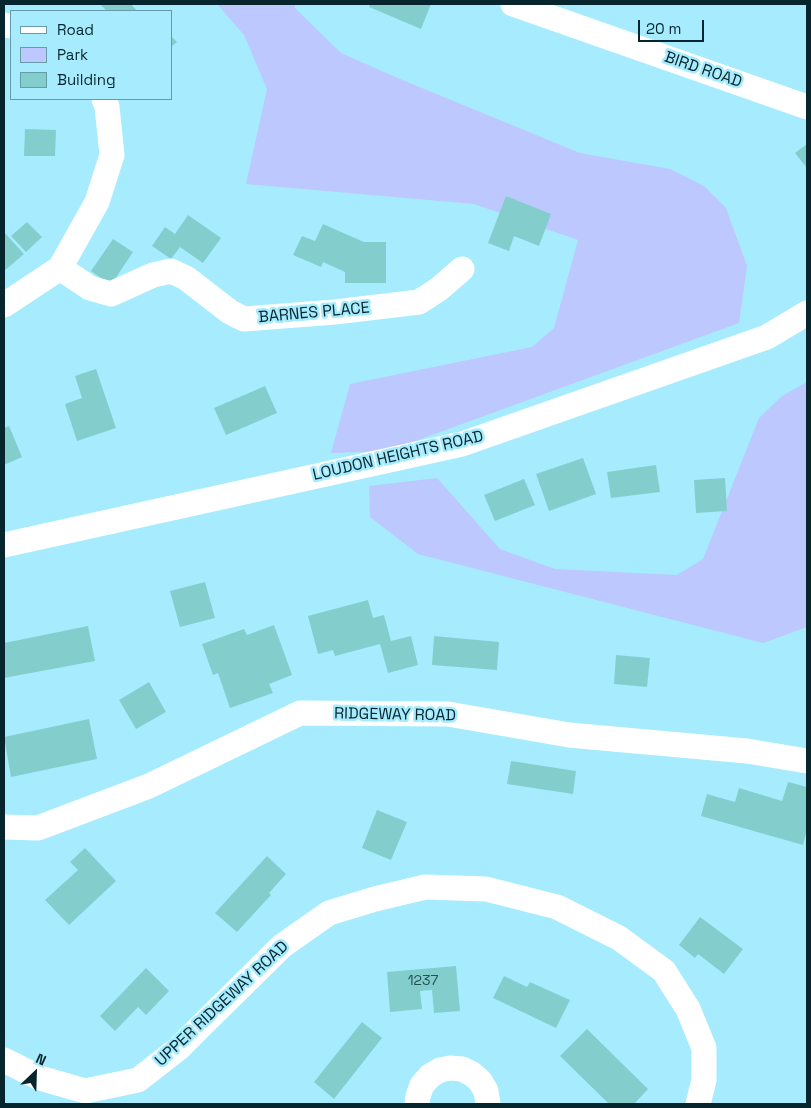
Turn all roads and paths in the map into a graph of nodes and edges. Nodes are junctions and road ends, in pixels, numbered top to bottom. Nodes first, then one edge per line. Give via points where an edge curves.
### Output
1 (513, 4) edge
2 (104, 100) edge
3 (807, 107) edge
4 (60, 268) junction
5 (462, 269) dead end
6 (4, 305) edge
7 (807, 313) edge
8 (4, 545) edge
9 (807, 761) edge
10 (4, 827) edge
11 (4, 1060) edge
12 (417, 1104) edge
13 (488, 1104) edge
14 (698, 1104) edge

1 - 3 street, BIRD ROAD
2 - 4 street via 112,155 97,202
4 - 5 street, BARNES PLACE via 90,288 111,294 153,275 172,272 186,278 244,319 419,302
4 - 6 street
7 - 8 street, LOUDON HEIGHTS ROAD via 767,337 462,444
9 - 10 street, RIDGEWAY ROAD via 747,751 569,735 448,714 300,713 140,790 38,828
11 - 14 street, UPPER RIDGEWAY ROAD via 40,1078 85,1091 138,1080 179,1048 282,946 329,913 425,887 486,889 557,907 619,938 664,971 688,1008 704,1048 704,1080
12 - 13 street via 422,1085 430,1076 450,1068 462,1069 480,1081

